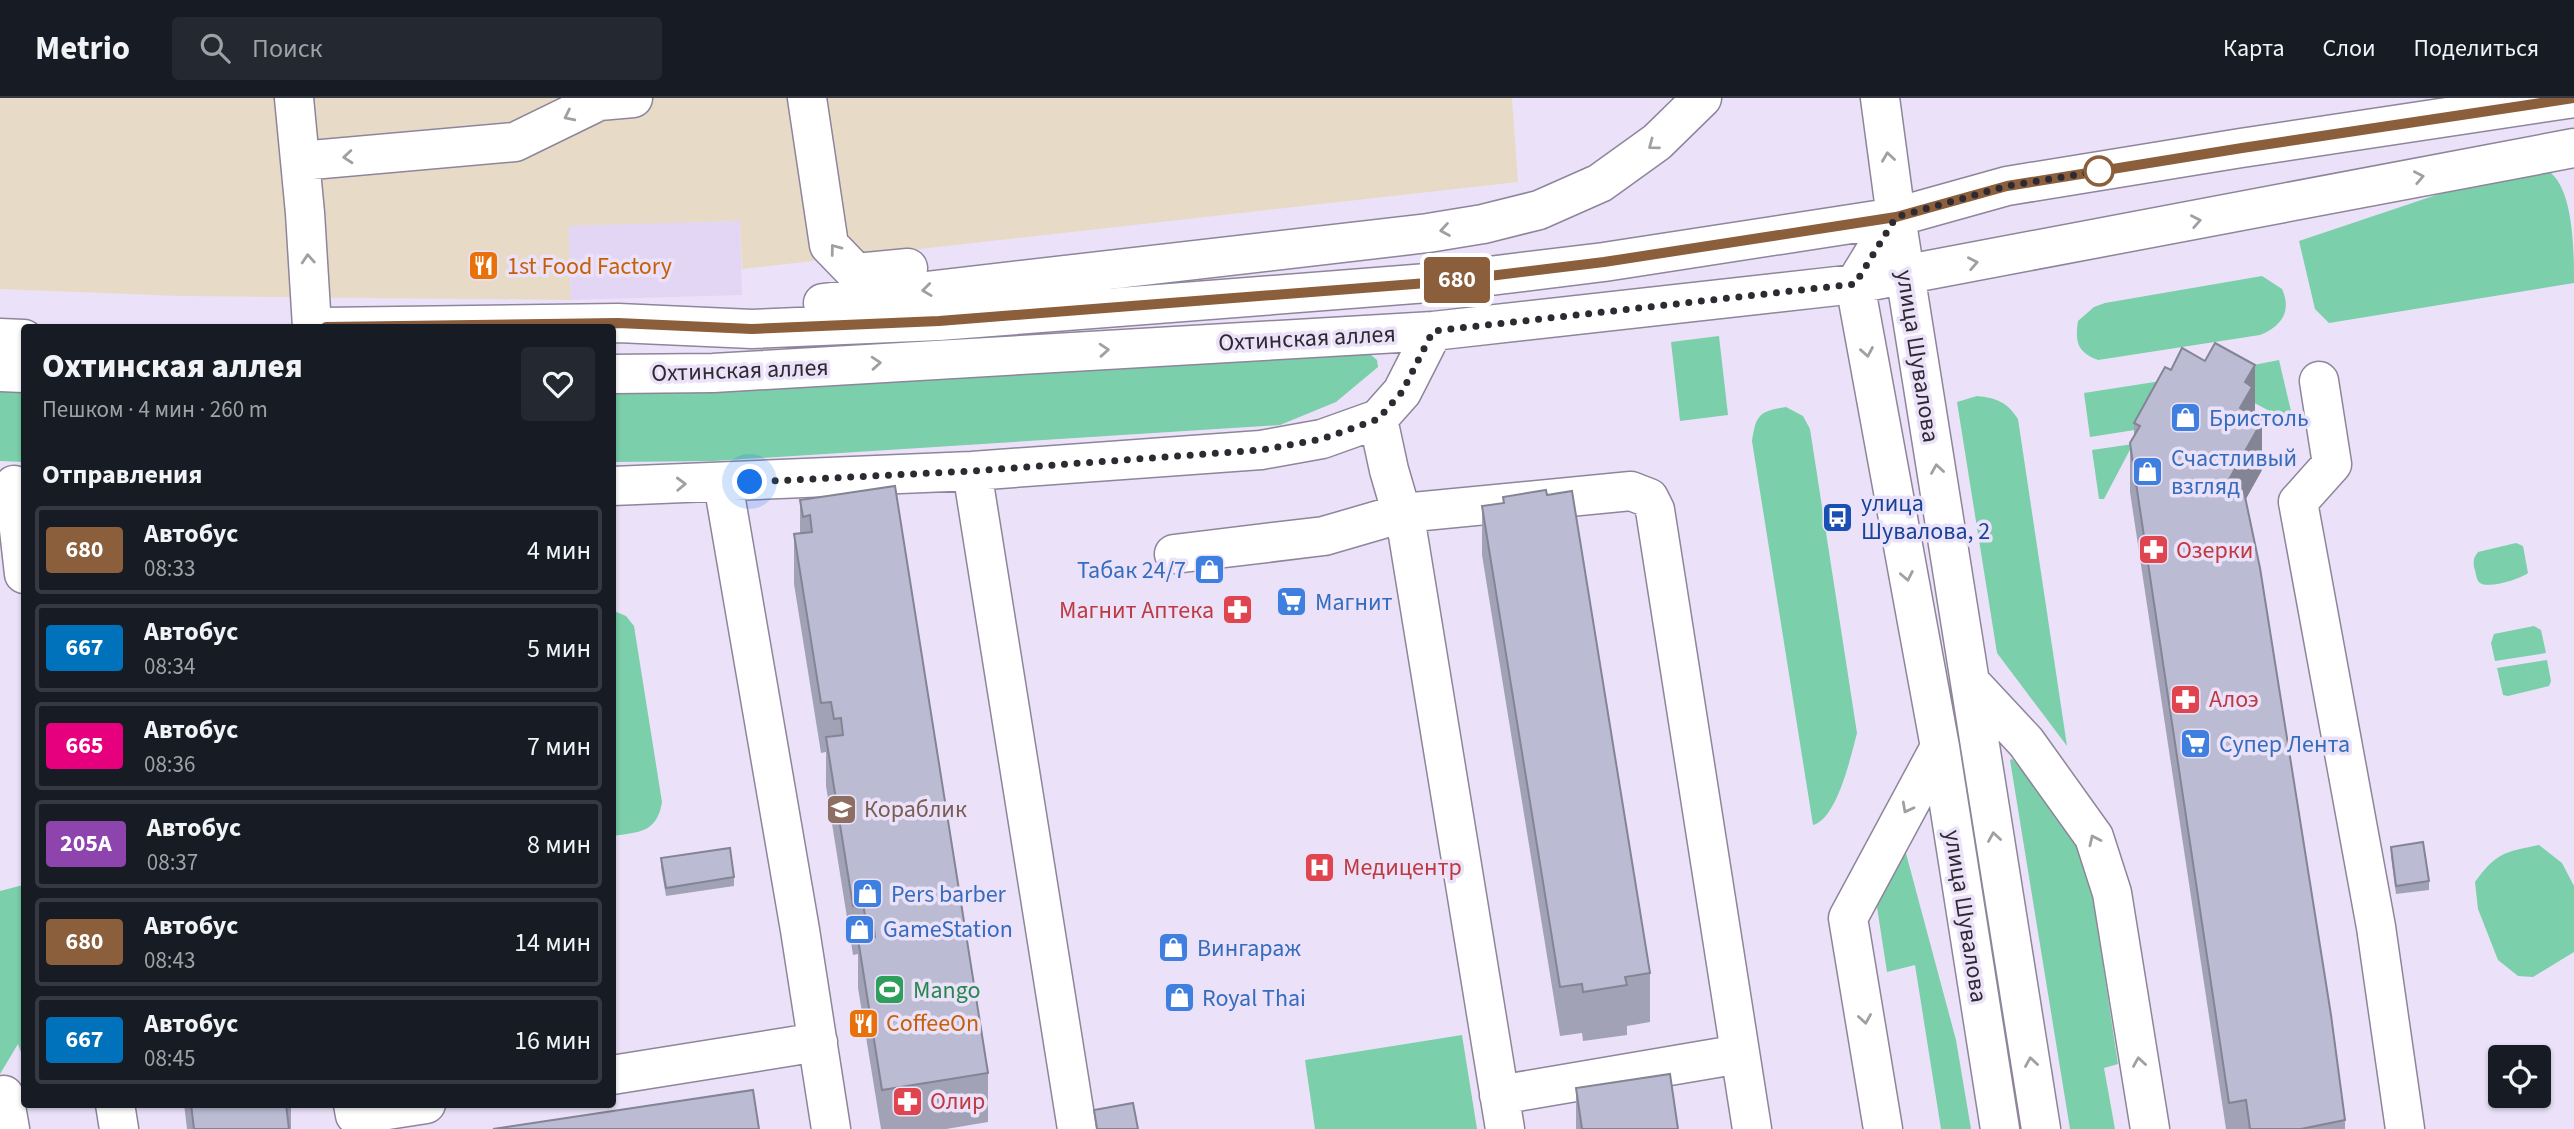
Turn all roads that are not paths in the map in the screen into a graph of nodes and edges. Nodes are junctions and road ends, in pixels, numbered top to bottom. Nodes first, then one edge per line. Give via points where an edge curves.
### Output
1 (294, 98) edge
2 (633, 98) edge
3 (807, 98) edge
4 (1702, 98) edge
5 (1880, 98) edge
6 (2574, 99) edge
7 (2574, 148) edge
8 (300, 161) junction
9 (1896, 217) junction
10 (1381, 238) junction
11 (1906, 276) junction
12 (1855, 284) junction
13 (618, 323) junction
14 (313, 324) edge
15 (544, 324) edge
16 (1433, 331) junction
17 (0, 338) edge
18 (21, 339) edge
19 (0, 372) edge
20 (21, 373) edge
21 (616, 374) edge
22 (2319, 381) dead end
23 (1378, 419) junction
24 (972, 471) junction
25 (723, 483) junction
26 (13, 485) edge
27 (616, 486) edge
28 (1403, 513) junction
29 (1174, 554) dead end
30 (16, 572) edge
31 (1970, 682) junction
32 (1940, 747) junction
33 (818, 1042) junction
34 (1740, 1054) junction
35 (616, 1074) edge
36 (116, 1108) edge
37 (354, 1108) edge
38 (400, 1108) edge
39 (1502, 1112) edge
40 (119, 1129) edge
41 (831, 1129) edge
42 (1077, 1129) edge
43 (1752, 1129) edge
44 (1883, 1129) edge
45 (2000, 1129) edge
46 (2041, 1129) edge
47 (2151, 1129) edge
48 (2405, 1129) edge

1 - 8 street
2 -> 8 street via 599,101 515,142
10 -> 3 street via 1113,248 856,272 829,245
4 -> 10 street via 1657,142 1600,183 1539,210 1483,224
9 -> 5 street
6 - 9 street, Охтинская аллея via 2007,186
11 -> 7 street, Охтинская аллея
14 -> 8 street
9 - 11 street, улица Шувалова
9 - 12 street, улица Шувалова
9 - 13 street, Охтинская аллея via 1604,262 1427,283 939,321 752,329
10 -> 13 street
11 - 12 street, Охтинская аллея
31 -> 11 street, улица Шувалова
12 - 16 street, Охтинская аллея
12 -> 32 street, улица Шувалова
13 - 15 street, Охтинская аллея
21 -> 16 street, Охтинская аллея via 713,373
16 - 23 street via 1402,392
17 - 18 street
19 - 20 street
22 - 48 street via 2332,464 2298,502 2376,927
23 - 24 street via 1322,439 1261,450
23 - 28 street
24 - 25 street
24 - 42 street
27 -> 25 street
25 - 33 street
26 - 30 street
28 - 29 street via 1324,536
28 - 34 street via 1631,491 1650,498
28 - 39 street
46 -> 31 street, улица Шувалова
47 -> 31 street via 2112,893 2094,836 2026,742
32 -> 44 street via 1848,918
32 - 45 street, улица Шувалова
33 - 35 street
33 - 41 street
34 - 39 street
34 - 43 street
36 - 40 street
37 - 38 street via 355,1115

